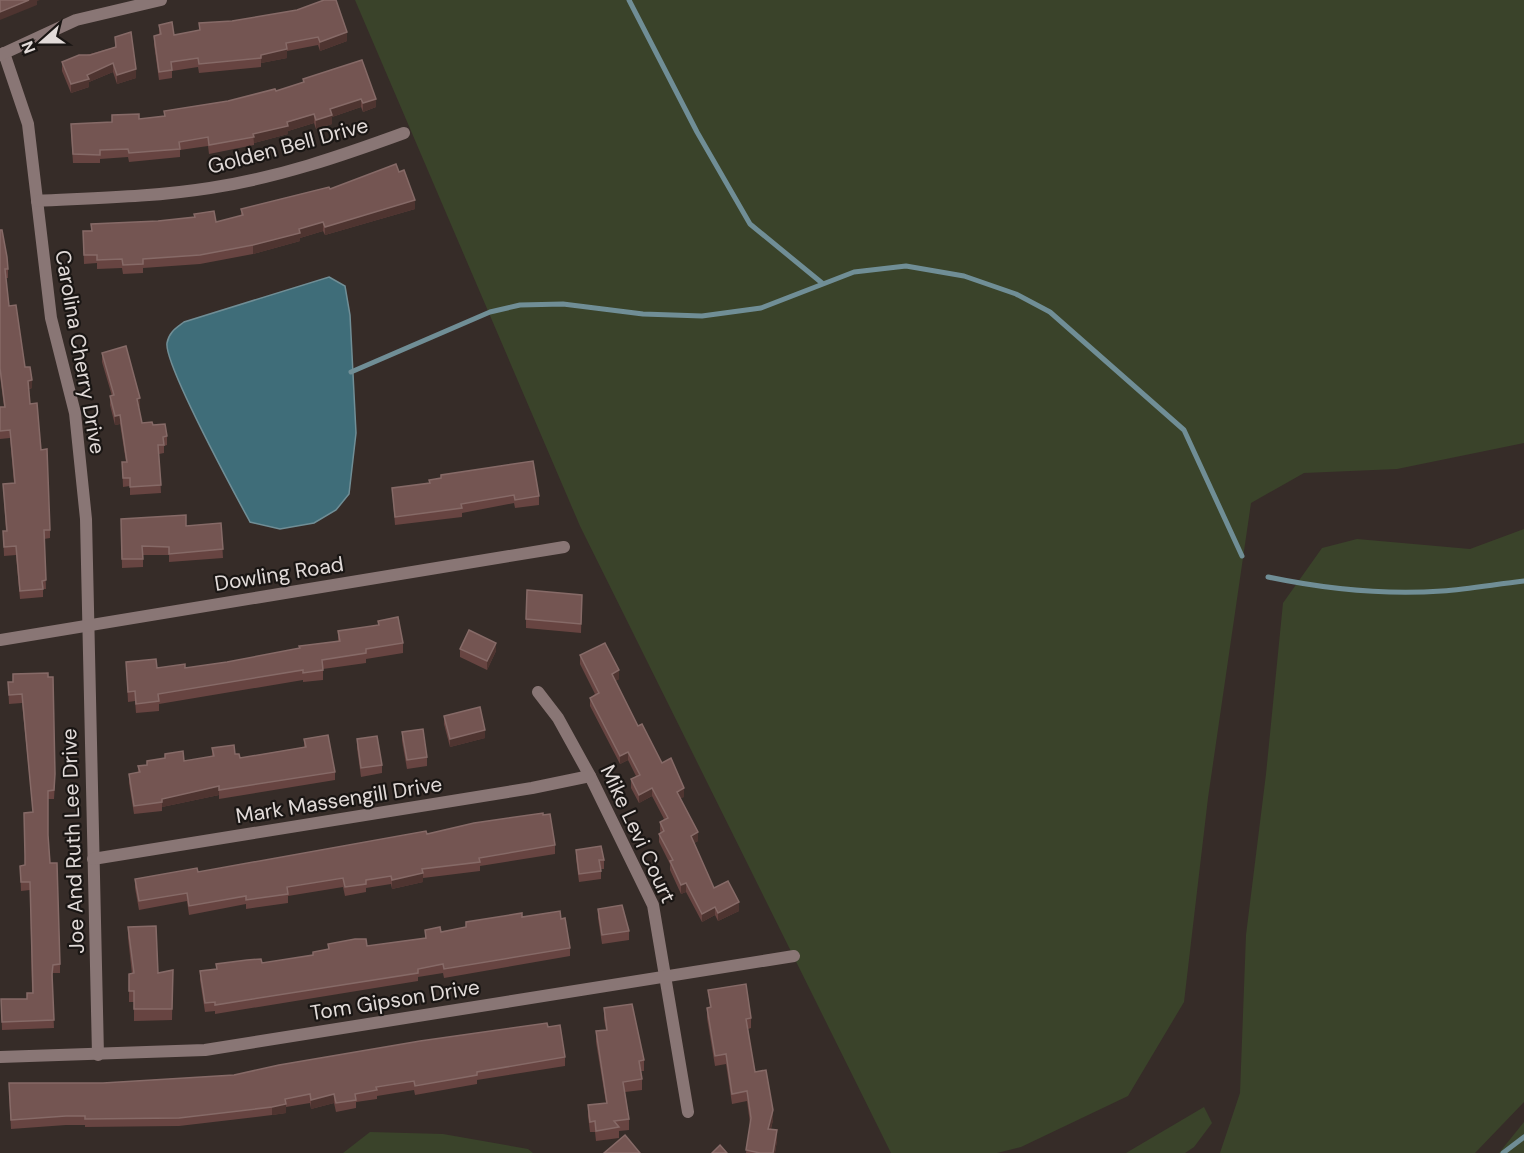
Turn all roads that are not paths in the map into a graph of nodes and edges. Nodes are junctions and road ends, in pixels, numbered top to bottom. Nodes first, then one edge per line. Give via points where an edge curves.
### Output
1 (161, 0) edge
2 (2, 54) edge
3 (404, 133) dead end
4 (37, 201) junction
5 (564, 548) dead end
6 (86, 625) junction
7 (0, 640) edge
8 (538, 692) dead end
9 (590, 776) junction
10 (93, 859) junction
11 (794, 956) dead end
12 (667, 977) junction
13 (98, 1055) junction
14 (0, 1057) edge
15 (688, 1112) dead end

1 - 2 street via 76,20
2 - 4 street, Carolina Cherry Drive via 28,124
3 - 4 street, Golden Bell Drive via 334,158 211,188
4 - 6 street, Carolina Cherry Drive via 51,318 75,413 86,519
5 - 6 street, Dowling Road
6 - 7 street, Dowling Road
6 - 10 street, Joe And Ruth Lee Drive
8 - 9 street, Mike Levi Court via 558,718
9 - 10 street, Mark Massengill Drive
9 - 12 street, Mike Levi Court via 653,905
10 - 13 street, Joe And Ruth Lee Drive
11 - 12 street, Tom Gipson Drive
12 - 13 street, Tom Gipson Drive via 205,1050
12 - 15 street, Mike Levi Court
13 - 14 street, Tom Gipson Drive

